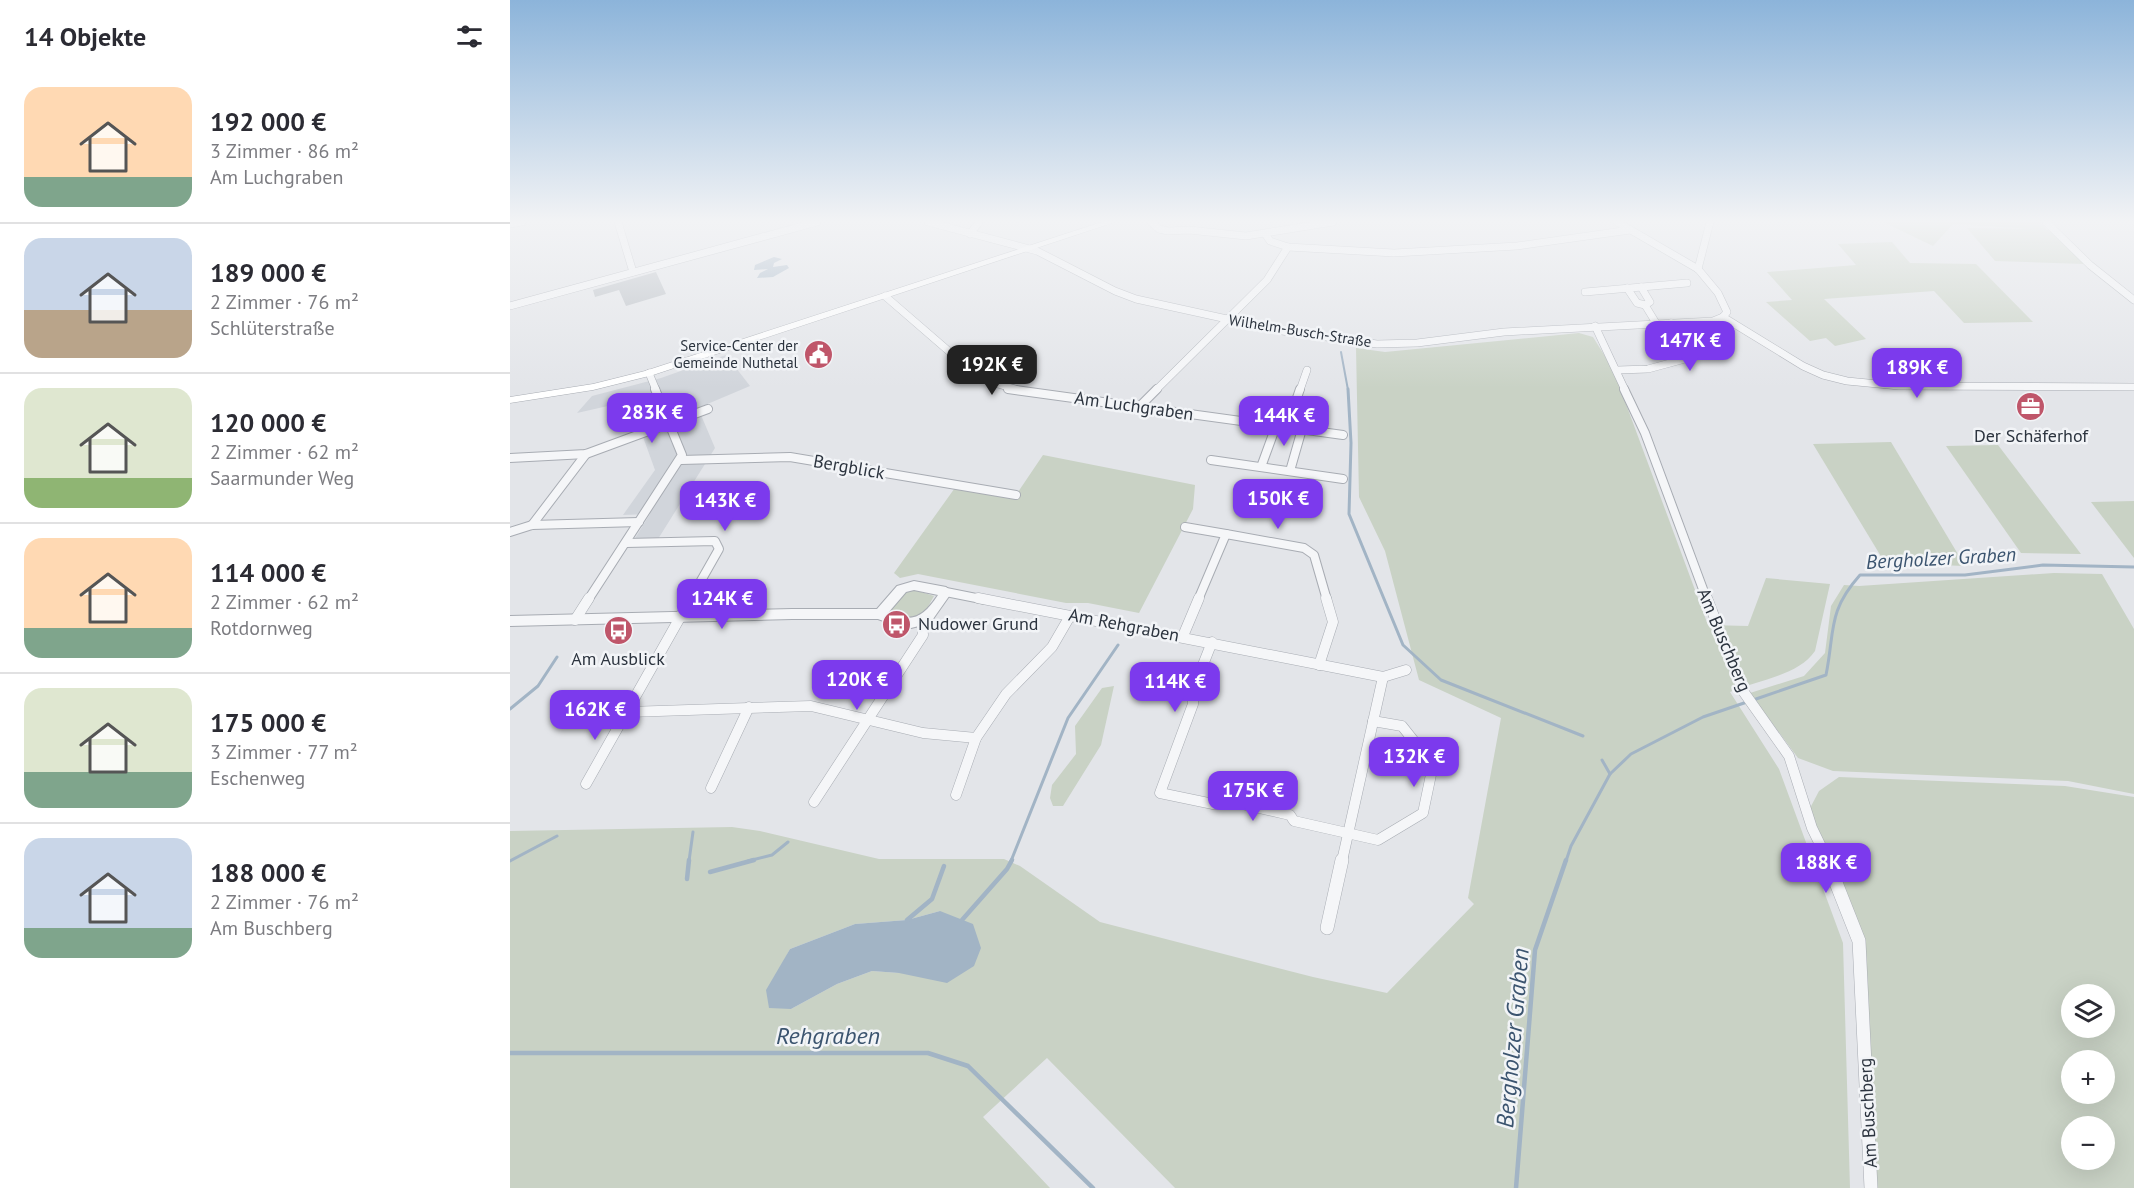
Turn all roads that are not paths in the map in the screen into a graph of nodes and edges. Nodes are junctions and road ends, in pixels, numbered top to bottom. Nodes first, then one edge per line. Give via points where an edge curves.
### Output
1 (613, 277) edge
2 (941, 277) edge
3 (1089, 277) edge
4 (1269, 277) edge
5 (1705, 277) edge
6 (2106, 277) edge
7 (1687, 283) dead end
8 (1641, 287) junction
9 (1628, 288) junction
10 (1585, 292) dead end
11 (885, 296) junction
12 (2134, 300) edge
13 (1645, 304) junction
14 (510, 306) edge
15 (1724, 317) junction
16 (1227, 320) junction
17 (1656, 323) junction
18 (1671, 323) junction
19 (1595, 326) junction
20 (1307, 370) dead end
21 (1618, 370) junction
22 (649, 373) junction
23 (2134, 387) edge
24 (510, 400) edge
25 (1138, 406) junction
26 (708, 409) dead end
27 (671, 424) junction
28 (1276, 426) junction
29 (1287, 427) junction
30 (1302, 429) junction
31 (1343, 435) dead end
32 (586, 454) junction
33 (510, 458) edge
34 (681, 460) junction
35 (1211, 460) dead end
36 (1261, 466) junction
37 (1290, 471) junction
38 (1343, 479) dead end
39 (1016, 495) dead end
40 (639, 522) junction
41 (532, 525) junction
42 (1185, 527) dead end
43 (510, 532) edge
44 (1226, 534) junction
45 (626, 543) junction
46 (946, 592) junction
47 (880, 614) junction
48 (682, 616) junction
49 (1070, 616) junction
50 (575, 620) junction
51 (510, 621) edge
52 (921, 622) junction
53 (1183, 636) junction
54 (1212, 642) junction
55 (1319, 665) junction
56 (1406, 670) dead end
57 (1383, 677) junction
58 (749, 708) junction
59 (628, 712) junction
60 (868, 720) junction
61 (1373, 721) junction
62 (976, 738) junction
63 (586, 784) dead end
64 (711, 788) dead end
65 (956, 795) dead end
66 (813, 802) dead end
67 (1348, 835) junction
68 (1327, 928) dead end
69 (1871, 1188) edge

1 - 14 street
2 - 11 main road
3 - 16 street, Wilhelm-Busch-Straße via 1136,299
4 - 16 street
5 - 15 street via 1718,293 1727,312
6 - 12 street
7 - 8 street
8 - 9 street
8 - 13 street via 1650,302
9 - 10 street
9 - 13 street via 1637,303
11 - 22 main road
11 - 25 street, Am Luchgraben via 981,379 1008,389
13 - 17 street
15 - 18 street, Wilhelm-Busch-Straße
15 - 23 street via 1803,366 1847,381 1899,386
16 - 19 street, Wilhelm-Busch-Straße via 1318,338 1377,344
16 - 25 street
17 - 18 street, Wilhelm-Busch-Straße
17 - 19 street, Wilhelm-Busch-Straße
18 - 21 street via 1696,356 1648,369
19 - 21 street, Am Buschberg
20 - 29 street
21 - 69 street, Am Buschberg via 1736,677 1789,756 1812,828 1859,941
22 - 24 main road via 594,387
22 - 27 street
25 - 28 street, Am Luchgraben
26 - 27 street
27 - 32 street
27 - 34 street via 682,451
28 - 29 street, Am Luchgraben
28 - 36 street
29 - 30 street, Am Luchgraben
30 - 31 street, Am Luchgraben
30 - 37 street
32 - 33 street
32 - 41 street
34 - 39 street, Bergblick via 790,457
34 - 40 street
35 - 36 street
36 - 37 street
37 - 38 street
40 - 41 street
40 - 45 street
41 - 43 street
42 - 44 street
44 - 53 street
44 - 55 street via 1304,548 1314,555 1333,622
45 - 48 street via 715,541 719,549
45 - 50 street
46 - 47 street, Am Rehgraben via 909,585 897,590
46 - 49 street, Am Rehgraben
46 - 52 street via 929,618
47 - 48 street
47 - 52 street via 909,623
48 - 50 street
48 - 59 street
49 - 53 street, Am Rehgraben
49 - 62 street via 1052,647 1006,694
50 - 51 street
52 - 60 street via 923,635
53 - 54 street, Am Rehgraben
54 - 55 street, Am Rehgraben
54 - 67 street via 1192,690 1193,704 1160,793 1213,804 1237,803 1290,815 1294,822
55 - 57 street, Am Rehgraben
56 - 57 street, Am Rehgraben
57 - 61 street
58 - 59 street
58 - 60 street via 811,706
58 - 64 street
59 - 63 street
60 - 62 street via 923,733
60 - 66 street
61 - 67 street
61 - 67 street via 1402,726 1433,765 1423,813 1378,840
62 - 65 street
67 - 68 street

